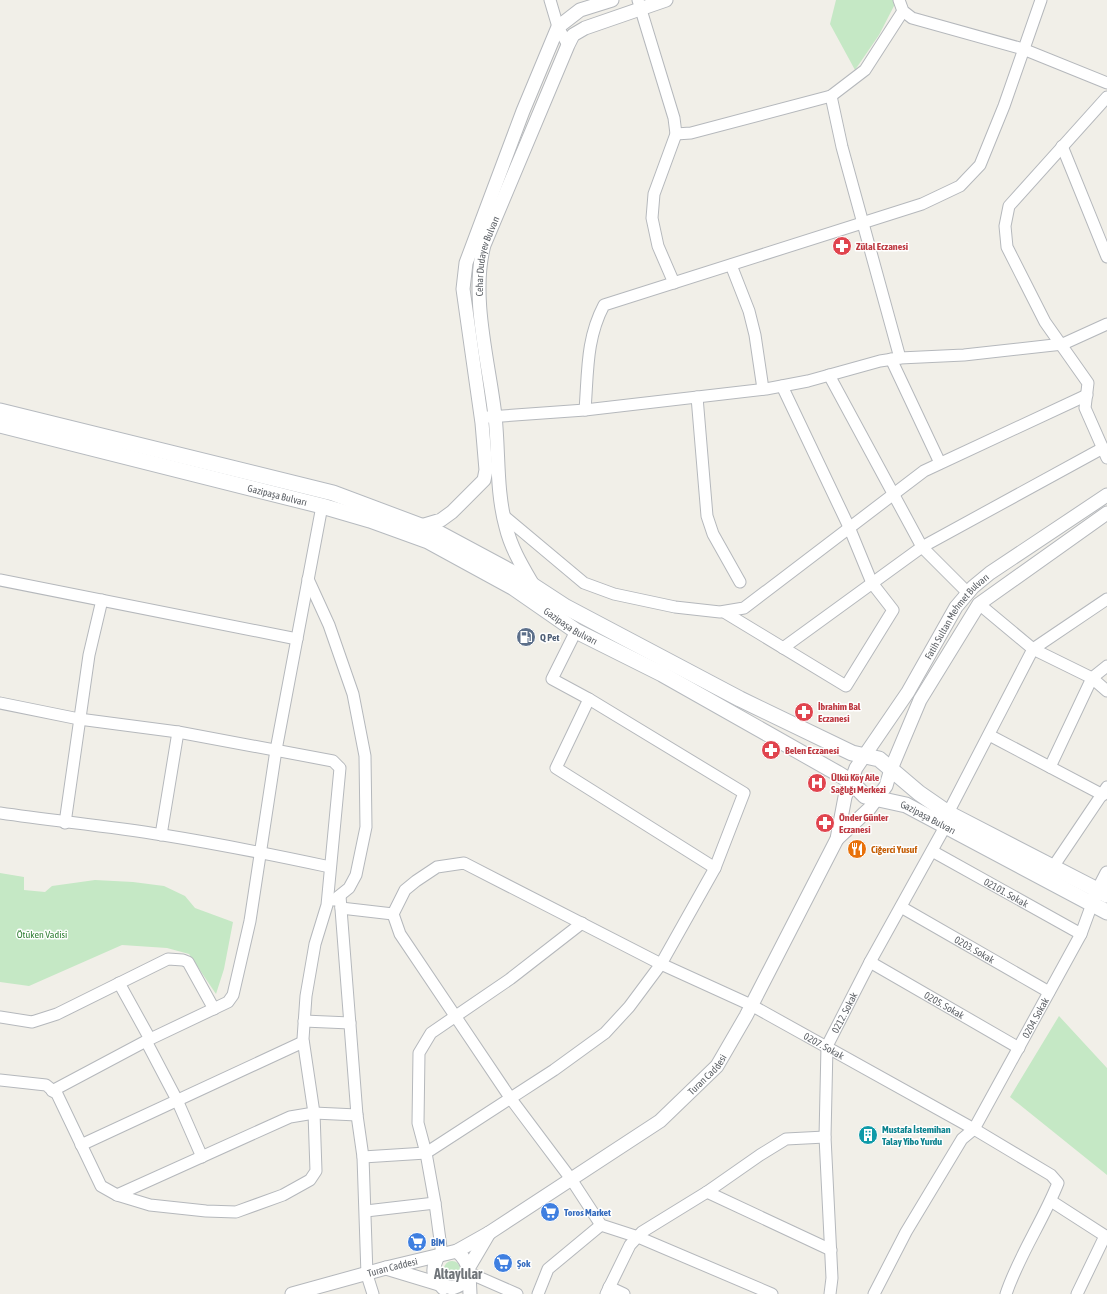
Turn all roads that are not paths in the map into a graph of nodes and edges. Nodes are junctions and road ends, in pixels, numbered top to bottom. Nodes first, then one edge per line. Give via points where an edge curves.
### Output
1 (550, 0) edge
2 (612, 0) edge
3 (666, 0) edge
4 (899, 0) edge
5 (1041, 0) edge
6 (639, 4) edge
7 (903, 11) junction
8 (558, 27) junction
9 (568, 45) junction
10 (1023, 49) junction
11 (1107, 83) edge
12 (831, 96) junction
13 (1107, 97) edge
14 (676, 134) junction
15 (1062, 146) junction
16 (863, 224) junction
17 (1107, 257) edge
18 (731, 265) junction
19 (674, 283) junction
20 (1107, 324) edge
21 (1063, 344) junction
22 (895, 358) junction
23 (829, 375) junction
24 (782, 386) junction
25 (763, 389) junction
26 (1087, 395) junction
27 (697, 397) junction
28 (0, 410) edge
29 (586, 410) junction
30 (495, 417) junction
31 (481, 418) junction
32 (0, 425) edge
33 (1105, 453) edge
34 (940, 464) junction
35 (892, 494) junction
36 (1107, 495) edge
37 (322, 506) junction
38 (1107, 513) edge
39 (504, 516) junction
40 (421, 526) junction
41 (849, 527) junction
42 (922, 547) junction
43 (308, 579) junction
44 (0, 580) edge
45 (740, 582) dead end
46 (872, 583) junction
47 (533, 585) junction
48 (968, 592) junction
49 (1107, 599) edge
50 (102, 600) junction
51 (978, 604) junction
52 (724, 612) junction
53 (576, 631) junction
54 (297, 638) junction
55 (783, 648) junction
56 (1032, 649) junction
57 (1107, 666) edge
58 (1092, 678) junction
59 (1107, 691) edge
60 (589, 699) junction
61 (0, 704) edge
62 (79, 720) junction
63 (178, 732) junction
64 (989, 735) junction
65 (276, 750) junction
66 (865, 755) junction
67 (1050, 767) junction
68 (891, 769) junction
69 (850, 781) junction
70 (1105, 791) edge
71 (877, 798) junction
72 (0, 813) edge
73 (947, 819) junction
74 (65, 823) junction
75 (161, 835) junction
76 (837, 839) junction
77 (932, 851) junction
78 (260, 852) junction
79 (330, 867) junction
80 (1053, 867) junction
81 (715, 868) junction
82 (1107, 873) edge
83 (1102, 893) edge
84 (340, 896) junction
85 (1092, 904) junction
86 (328, 905) junction
87 (901, 907) junction
88 (341, 908) junction
89 (1107, 912) edge
90 (393, 914) junction
91 (582, 923) junction
92 (1082, 934) junction
93 (870, 962) junction
94 (661, 964) junction
95 (119, 983) junction
96 (1050, 992) junction
97 (752, 1005) junction
98 (214, 1009) junction
99 (454, 1016) junction
100 (0, 1017) edge
101 (304, 1021) junction
102 (350, 1023) junction
103 (148, 1040) junction
104 (303, 1042) junction
105 (827, 1046) junction
106 (1019, 1048) junction
107 (0, 1080) edge
108 (52, 1091) junction
109 (511, 1098) junction
110 (177, 1100) junction
111 (314, 1114) junction
112 (357, 1115) junction
113 (974, 1129) junction
114 (824, 1137) junction
115 (81, 1144) junction
116 (426, 1153) junction
117 (202, 1157) junction
118 (363, 1157) junction
119 (571, 1179) junction
120 (707, 1192) junction
121 (117, 1195) junction
122 (1050, 1201) junction
123 (435, 1203) junction
124 (366, 1212) junction
125 (601, 1225) junction
126 (489, 1233) junction
127 (1106, 1236) edge
128 (638, 1237) junction
129 (830, 1250) junction
130 (457, 1252) junction
131 (440, 1256) junction
132 (386, 1268) junction
133 (469, 1270) junction
134 (367, 1274) junction
135 (445, 1289) edge
136 (608, 1290) edge
137 (296, 1293) edge
138 (373, 1294) edge
139 (470, 1294) edge
140 (517, 1294) edge
141 (538, 1294) edge
142 (624, 1294) edge
143 (772, 1294) edge
144 (830, 1294) edge
145 (874, 1294) edge
146 (1006, 1294) edge
147 (1077, 1294) edge

1 - 8 street
2 - 8 street, Cehar Dudayev Bulvarı via 580,10
3 - 6 street, Cehar Dudayev Bulvarı
4 - 7 street
5 - 10 street
6 - 9 street, Cehar Dudayev Bulvarı via 585,28 573,35
6 - 14 street via 674,118
7 - 10 street via 912,18
7 - 12 street via 865,70
8 - 9 street
8 - 31 street, Cehar Dudayev Bulvarı via 523,111 466,263 463,289
9 - 30 street, Cehar Dudayev Bulvarı via 484,245 480,263 479,294
10 - 11 street
10 - 16 street via 980,165 960,186 922,204
12 - 14 street via 691,133
12 - 16 street
13 - 15 street
14 - 19 street via 654,194 652,218 658,246
15 - 17 street
15 - 21 street via 1009,206 1005,226 1007,247 1045,322
16 - 18 street
16 - 22 street
18 - 19 street
18 - 25 street via 749,311
19 - 29 street via 604,304 595,321 590,342
20 - 21 street
21 - 22 street via 964,355
21 - 26 street via 1088,383
22 - 23 street
22 - 34 street
23 - 24 street
23 - 35 street
24 - 25 street
24 - 41 street
25 - 27 street
26 - 33 street via 1085,408
26 - 34 street
27 - 29 street
27 - 45 street via 707,516 713,534
28 - 40 main road, Gazipaşa Bulvarı via 333,493
29 - 30 street
30 - 31 street
30 - 39 street, Cehar Dudayev Bulvarı
31 - 40 street, Cehar Dudayev Bulvarı via 486,470 484,480 472,494 441,520
32 - 37 main road, Gazipaşa Bulvarı
33 - 42 street
34 - 35 street via 924,471
35 - 41 street
35 - 42 street
36 - 48 street, Fatih Sultan Mehmet Bulvarı via 990,573
37 - 43 street
37 - 53 main road, Gazipaşa Bulvarı via 428,541 514,588
38 - 51 street, Fatih Sultan Mehmet Bulvarı
39 - 47 street, Cehar Dudayev Bulvarı via 517,557
39 - 52 street via 584,583 614,594 675,608
40 - 47 main road, Gazipaşa Bulvarı via 437,532
41 - 46 street
41 - 52 street via 744,608
42 - 46 street
42 - 48 street
43 - 54 street
43 - 84 street via 329,625 353,694 365,756 366,827 356,875 349,888
44 - 50 street
46 - 55 street
46 - 55 street via 893,610 846,686
47 - 66 main road, Gazipaşa Bulvarı via 566,606 733,695 852,753
48 - 66 street, Fatih Sultan Mehmet Bulvarı via 956,607 908,692
49 - 56 street
50 - 54 street
50 - 62 street via 89,655
51 - 56 street
51 - 68 street, Fatih Sultan Mehmet Bulvarı via 920,700
52 - 55 street
53 - 60 street via 552,680
53 - 69 main road, Gazipaşa Bulvarı via 662,674
54 - 65 street
56 - 58 street
56 - 64 street, 0212. Sokak
57 - 58 street
58 - 59 street
58 - 67 street
60 - 81 street via 744,793
60 - 81 street via 556,768
61 - 62 street
62 - 63 street
62 - 74 street
63 - 65 street
63 - 75 street
64 - 67 street
64 - 73 street, 0212. Sokak
65 - 78 street
65 - 79 street via 333,761 340,768
66 - 68 main road, Gazipaşa Bulvarı via 879,759
66 - 69 street, Fatih Sultan Mehmet Bulvarı
67 - 70 street
68 - 71 street, Fatih Sultan Mehmet Bulvarı via 886,786
68 - 73 main road, Gazipaşa Bulvarı
69 - 71 main road, Gazipaşa Bulvarı via 865,796
69 - 76 street, Fatih Sultan Mehmet Bulvarı
70 - 80 street
71 - 73 main road, Gazipaşa Bulvarı
71 - 76 street, Fatih Sultan Mehmet Bulvarı
72 - 74 street
73 - 77 street, 0212. Sokak
73 - 80 main road, Gazipaşa Bulvarı
73 - 85 main road, Gazipaşa Bulvarı
74 - 75 street
75 - 78 street
76 - 97 street, Turan Caddesi
77 - 87 street, 0212. Sokak
77 - 92 street, 02101. Sokak
78 - 79 street
78 - 98 street via 250,921 232,995 228,1002
79 - 86 street
80 - 83 main road, Gazipaşa Bulvarı
81 - 94 street
82 - 83 street
83 - 85 street
84 - 86 street
84 - 88 street
85 - 89 main road, Gazipaşa Bulvarı
85 - 92 street, 0204. Sokak
86 - 101 street via 315,944
87 - 93 street, 0212. Sokak
87 - 96 street, 0203. Sokak
88 - 90 street
88 - 102 street
90 - 91 street, 0207. Sokak via 405,890 416,881 437,867 464,863
90 - 99 street via 400,934
91 - 94 street, 0207. Sokak
91 - 99 street via 510,979
92 - 96 street, 0204. Sokak
93 - 105 street, 0212. Sokak
93 - 106 street, 0205. Sokak
94 - 97 street, 0207. Sokak
94 - 109 street via 629,1008 605,1032
95 - 98 street via 168,959 182,960 188,962
95 - 100 street via 57,1014 32,1022
95 - 103 street
96 - 106 street, 0204. Sokak
97 - 105 street, 0207. Sokak
97 - 119 street, Turan Caddesi via 717,1066 660,1121
98 - 103 street
99 - 109 street
99 - 116 street via 431,1033 419,1053 418,1123
101 - 102 street
101 - 104 street
102 - 112 street
103 - 108 street
103 - 110 street
104 - 110 street
104 - 111 street
105 - 113 street, 0207. Sokak
105 - 114 street, 0212. Sokak
106 - 113 street, 0204. Sokak
107 - 108 street via 46,1085
108 - 115 street via 57,1094
109 - 116 street
109 - 119 street
110 - 115 street
110 - 117 street
111 - 112 street
111 - 117 street via 290,1117
111 - 121 street via 316,1171 310,1180 283,1195 236,1212 150,1205
112 - 118 street
113 - 122 street, 0207. Sokak via 1051,1175 1058,1183
113 - 145 street, 0204. Sokak via 962,1139 906,1232
114 - 120 street via 786,1139
114 - 129 street, 0212. Sokak
115 - 121 street via 101,1186
116 - 118 street
116 - 123 street
117 - 121 street
118 - 124 street
119 - 125 street
119 - 126 street, Turan Caddesi
120 - 128 street via 642,1232
120 - 129 street
122 - 127 street
122 - 146 street via 1012,1275
123 - 124 street
123 - 131 street
124 - 134 street
125 - 128 street
125 - 141 street via 548,1269
126 - 130 street, Turan Caddesi
126 - 133 street, Turan Caddesi
127 - 147 street
128 - 136 street via 630,1245
128 - 143 street
129 - 144 street, 0212. Sokak
130 - 131 street, Turan Caddesi
130 - 133 street via 467,1261
131 - 132 street, Turan Caddesi
131 - 135 street via 433,1269 434,1275
132 - 134 street, Turan Caddesi
132 - 135 street
133 - 135 street via 464,1283
133 - 139 street
133 - 140 street
134 - 137 street, Turan Caddesi
134 - 138 street
136 - 142 street

